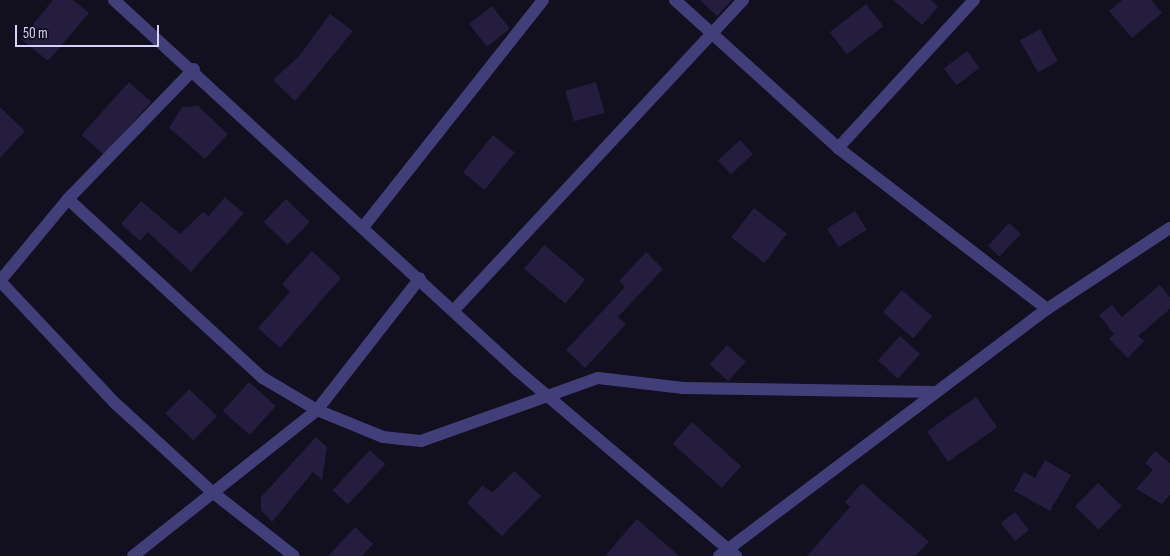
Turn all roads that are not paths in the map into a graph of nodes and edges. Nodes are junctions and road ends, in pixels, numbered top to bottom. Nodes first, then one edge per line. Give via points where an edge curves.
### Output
1 (114, 0) edge
2 (543, 0) edge
3 (675, 0) edge
4 (743, 0) edge
5 (974, 0) edge
6 (125, 5) edge
7 (712, 33) junction
8 (194, 69) junction
9 (838, 148) junction
10 (68, 199) junction
11 (364, 226) junction
12 (1170, 228) edge
13 (420, 278) junction
14 (0, 281) edge
15 (1047, 309) junction
16 (454, 310) junction
17 (934, 392) junction
18 (547, 396) junction
19 (317, 410) junction
20 (211, 491) junction
21 (727, 553) edge
22 (134, 556) edge
23 (294, 556) edge

1 - 6 street
2 - 11 street
3 - 7 street
4 - 7 street
5 - 9 street
6 - 8 street
7 - 9 street
7 - 16 street
8 - 10 street
8 - 11 street
9 - 15 street
10 - 14 street
10 - 19 street via 263,378
11 - 13 street
12 - 15 street
13 - 16 street
13 - 19 street
14 - 20 street via 115,403
15 - 17 street
16 - 18 street
17 - 18 street via 683,388 598,378
17 - 21 street
18 - 19 street via 420,441 383,438
18 - 21 street
19 - 20 street
20 - 22 street
20 - 23 street

